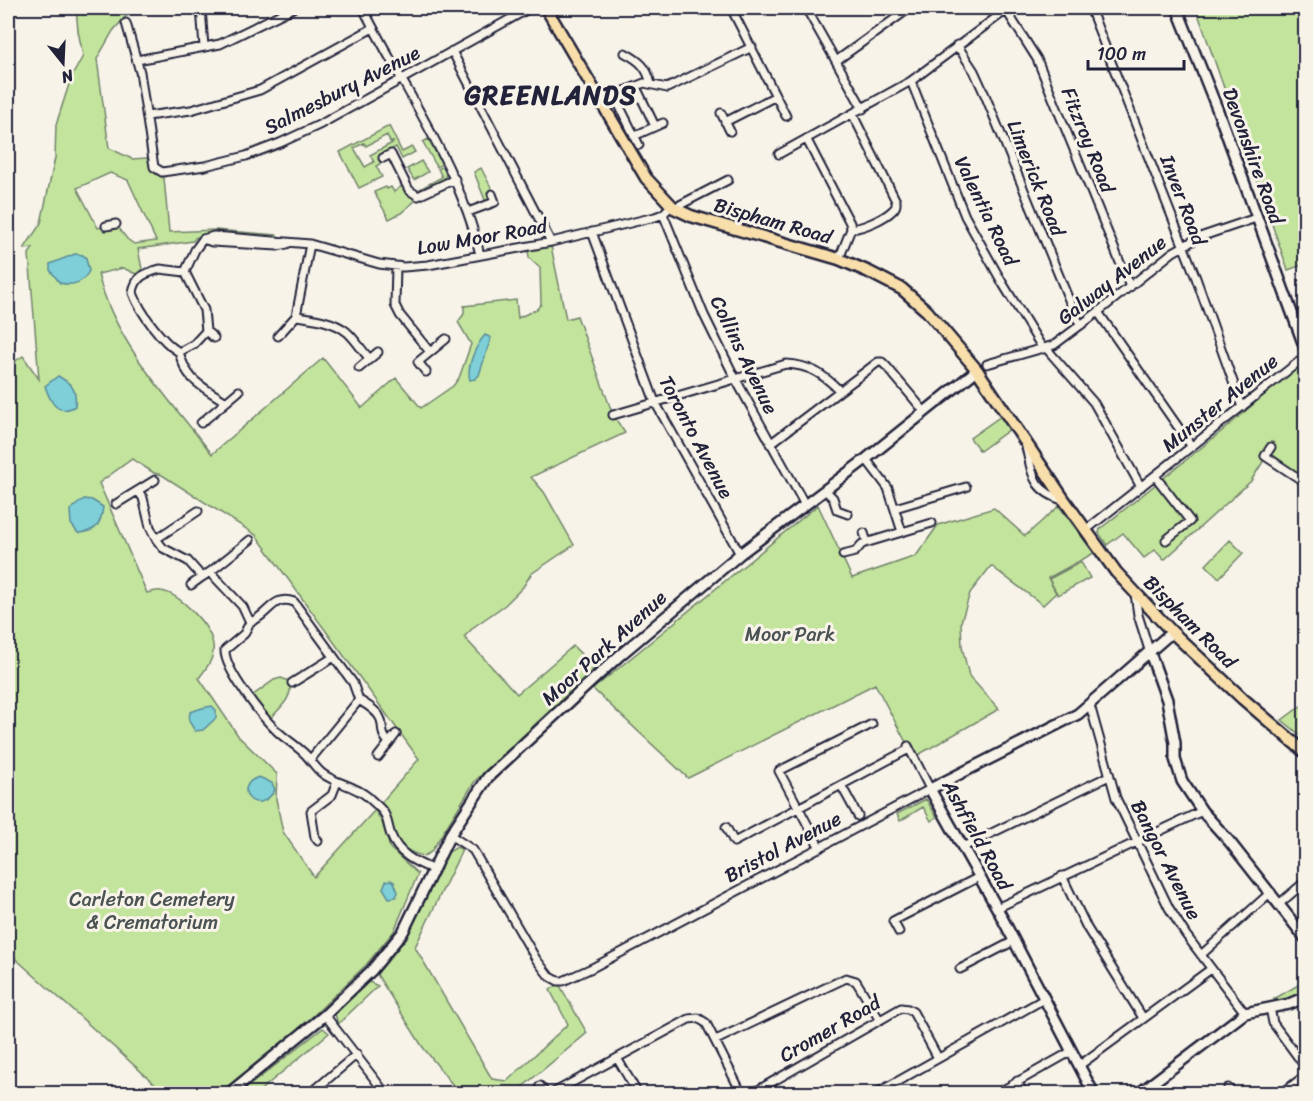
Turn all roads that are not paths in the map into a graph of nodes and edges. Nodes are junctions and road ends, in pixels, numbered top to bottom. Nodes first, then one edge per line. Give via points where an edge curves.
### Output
1 (201, 8) edge
2 (293, 8) edge
3 (363, 8) edge
4 (530, 8) edge
5 (546, 8) edge
6 (731, 8) edge
7 (806, 8) edge
8 (910, 8) edge
9 (1090, 8) edge
10 (1177, 8) edge
11 (1008, 9) edge
12 (126, 23) dead end
13 (373, 28) junction
14 (957, 45) junction
15 (204, 47) junction
16 (752, 47) junction
17 (452, 51) junction
18 (625, 53) dead end
19 (137, 60) junction
20 (836, 61) junction
21 (401, 79) junction
22 (911, 81) junction
23 (651, 84) junction
24 (636, 87) junction
25 (776, 96) junction
26 (600, 101) junction
27 (618, 103) dead end
28 (863, 109) junction
29 (721, 113) dead end
30 (853, 115) junction
31 (147, 116) junction
32 (786, 116) dead end
33 (725, 122) junction
34 (663, 123) dead end
35 (655, 126) junction
36 (730, 131) dead end
37 (634, 136) junction
38 (807, 140) junction
39 (639, 144) dead end
40 (779, 154) dead end
41 (383, 158) dead end
42 (455, 179) junction
43 (728, 180) dead end
44 (492, 194) dead end
45 (673, 206) junction
46 (468, 212) junction
47 (663, 214) junction
48 (1256, 218) junction
49 (116, 224) dead end
50 (106, 226) dead end
51 (851, 229) junction
52 (592, 232) junction
53 (551, 242) junction
54 (310, 244) junction
55 (1183, 246) junction
56 (480, 255) junction
57 (839, 259) junction
58 (396, 267) junction
59 (185, 272) junction
60 (1130, 287) junction
61 (1098, 312) junction
62 (296, 316) junction
63 (1081, 325) junction
64 (206, 331) junction
65 (278, 336) dead end
66 (214, 338) dead end
67 (446, 339) dead end
68 (1045, 348) junction
69 (1305, 351) edge
70 (179, 352) junction
71 (378, 352) dead end
72 (430, 352) junction
73 (1305, 356) edge
74 (370, 359) junction
75 (982, 367) junction
76 (359, 368) dead end
77 (426, 372) dead end
78 (735, 378) junction
79 (839, 390) junction
80 (239, 391) dead end
81 (226, 402) junction
82 (655, 402) junction
83 (1242, 407) junction
84 (924, 411) junction
85 (613, 415) dead end
86 (201, 423) dead end
87 (770, 444) junction
88 (1192, 447) junction
89 (1271, 447) dead end
90 (866, 459) junction
91 (1155, 476) junction
92 (155, 480) dead end
93 (1305, 483) edge
94 (966, 487) dead end
95 (1141, 487) junction
96 (825, 490) junction
97 (138, 491) junction
98 (117, 504) dead end
99 (805, 505) junction
100 (895, 508) junction
101 (198, 511) dead end
102 (848, 514) dead end
103 (932, 523) dead end
104 (1086, 530) junction
105 (902, 532) junction
106 (864, 533) dead end
107 (156, 539) junction
108 (1166, 540) dead end
109 (867, 542) junction
110 (248, 545) dead end
111 (740, 554) junction
112 (843, 555) dead end
113 (210, 572) junction
114 (202, 577) junction
115 (191, 585) dead end
116 (1135, 593) junction
117 (250, 622) junction
118 (1172, 632) junction
119 (1150, 653) junction
120 (334, 657) junction
121 (294, 678) dead end
122 (359, 700) junction
123 (1090, 705) junction
124 (872, 724) dead end
125 (396, 734) dead end
126 (388, 743) junction
127 (1305, 753) edge
128 (378, 757) dead end
129 (310, 760) junction
130 (1109, 776) junction
131 (337, 782) junction
132 (841, 785) junction
133 (930, 789) junction
134 (799, 807) junction
135 (1202, 811) junction
136 (858, 816) dead end
137 (726, 827) dead end
138 (450, 835) junction
139 (318, 841) dead end
140 (1136, 842) junction
141 (963, 847) junction
142 (820, 848) junction
143 (432, 869) junction
144 (1062, 876) junction
145 (979, 877) junction
146 (1305, 881) edge
147 (1271, 892) junction
148 (1278, 904) junction
149 (997, 908) junction
150 (899, 932) dead end
151 (1305, 939) edge
152 (1014, 941) junction
153 (1201, 955) junction
154 (960, 969) dead end
155 (1211, 969) junction
156 (1305, 997) edge
157 (1044, 999) junction
158 (1270, 1008) junction
159 (1245, 1013) junction
160 (325, 1015) junction
161 (1143, 1018) junction
162 (879, 1019) junction
163 (716, 1040) junction
164 (1072, 1051) junction
165 (357, 1054) junction
166 (617, 1058) junction
167 (938, 1058) junction
168 (1080, 1065) junction
169 (1305, 1068) edge
170 (1305, 1075) edge
171 (1017, 1081) junction
172 (540, 1086) dead end
173 (228, 1094) edge
174 (310, 1094) edge
175 (386, 1094) edge
176 (546, 1094) edge
177 (551, 1094) edge
178 (638, 1094) edge
179 (742, 1094) edge
180 (751, 1094) edge
181 (875, 1094) edge
182 (996, 1094) edge
183 (1024, 1094) edge
184 (1094, 1094) edge
185 (1138, 1094) edge
186 (1281, 1094) edge

1 - 15 street
2 - 15 street via 237,36
3 - 13 street
4 - 17 street, Salmesbury Avenue
5 - 26 main road, Bispham Road
6 - 16 street
7 - 20 street
8 - 20 street
9 - 55 street, Inver Road
10 - 48 street, Devonshire Road
11 - 14 street
11 - 60 street, Fitzroy Road via 1037,59
12 - 19 street
13 - 21 street
13 - 31 street via 260,90 191,110
14 - 22 street
14 - 63 street, Limerick Road via 974,71
15 - 19 street
16 - 23 street via 667,88
16 - 25 street
17 - 21 street, Salmesbury Avenue
17 - 53 street
18 - 23 street via 646,69
19 - 31 street
20 - 28 street
21 - 31 street, Salmesbury Avenue via 321,124 246,156 205,166 158,171 154,167
21 - 42 street
22 - 28 street
22 - 68 street, Valentia Road via 965,216
23 - 24 street
24 - 26 street
24 - 35 street
25 - 32 street
25 - 33 street
26 - 45 main road, Bispham Road via 646,178
27 - 37 street
28 - 30 street
29 - 33 street
30 - 38 street
30 - 51 street via 896,206
33 - 36 street
34 - 35 street
35 - 37 street
37 - 39 street
38 - 40 street
38 - 51 street
41 - 42 street via 394,153 409,190 415,195
42 - 46 street
43 - 45 street
44 - 46 street via 495,202
45 - 47 street
45 - 57 main road, Bispham Road via 691,216
46 - 56 street
47 - 52 street, Low Moor Road
47 - 78 street, Collins Avenue via 704,315
48 - 55 street, Galway Avenue
48 - 69 street, Devonshire Road
49 - 50 street
51 - 57 street
52 - 53 street, Low Moor Road
52 - 82 street, Toronto Avenue
53 - 56 street, Low Moor Road
54 - 58 street, Low Moor Road
54 - 59 street, Low Moor Road via 214,236 203,239
54 - 62 street
55 - 60 street, Galway Avenue
55 - 83 street, Inver Road
56 - 58 street, Low Moor Road
57 - 75 main road, Bispham Road via 902,289
58 - 72 street via 395,305
59 - 64 street via 204,310
59 - 70 street via 148,272 137,280 133,293 169,346
60 - 61 street, Galway Avenue
61 - 63 street, Galway Avenue
61 - 88 street
62 - 65 street
62 - 74 street via 346,331
63 - 68 street, Galway Avenue
64 - 66 street
64 - 70 street
67 - 72 street
68 - 75 street, Galway Avenue
68 - 95 street, Valentia Road via 1094,403
70 - 81 street via 183,367 195,382
71 - 74 street
72 - 77 street via 418,362
73 - 83 street, Munster Avenue
74 - 76 street
75 - 84 street, Moor Park Avenue
75 - 104 main road, Bispham Road
78 - 79 street via 796,364 821,373
78 - 82 street
78 - 87 street, Collins Avenue
79 - 84 street via 882,362
79 - 87 street
80 - 81 street
81 - 86 street
82 - 85 street
82 - 111 street, Toronto Avenue
83 - 88 street, Munster Avenue
84 - 90 street, Moor Park Avenue
87 - 99 street, Collins Avenue
88 - 91 street, Munster Avenue
89 - 93 street via 1265,456
90 - 96 street, Moor Park Avenue
90 - 100 street via 884,481
91 - 95 street, Munster Avenue
91 - 108 street, Munster Avenue via 1190,521
92 - 97 street
94 - 100 street
95 - 104 street, Munster Avenue
96 - 99 street, Moor Park Avenue
96 - 102 street via 837,510
97 - 98 street
97 - 107 street
99 - 111 street, Moor Park Avenue
100 - 105 street
101 - 107 street via 180,517
103 - 105 street
104 - 116 main road, Bispham Road
105 - 109 street
106 - 109 street
107 - 114 street via 163,548 188,561
109 - 112 street via 855,552
110 - 113 street
111 - 138 street, Moor Park Avenue via 619,656 488,777
113 - 114 street
113 - 117 street via 243,607
114 - 115 street
116 - 118 main road, Bispham Road
116 - 119 street
117 - 120 street via 262,617 278,601 294,602
117 - 129 street via 244,634 225,650 226,661 258,711
118 - 119 street, Bristol Avenue
118 - 127 main road, Bispham Road
119 - 123 street, Bristol Avenue
119 - 135 street via 1167,700 1177,769
120 - 121 street
120 - 122 street via 353,683
122 - 126 street via 381,719 381,734
122 - 129 street
123 - 130 street, Bangor Avenue
123 - 133 street, Bristol Avenue
124 - 134 street via 779,771
125 - 126 street
126 - 128 street
129 - 131 street
130 - 140 street, Bangor Avenue
130 - 141 street
131 - 139 street via 329,799 308,810
131 - 143 street via 367,796 384,813 402,852
132 - 133 street, Ashfield Road via 908,747
132 - 134 street
132 - 136 street
133 - 141 street, Ashfield Road
133 - 142 street, Bristol Avenue
134 - 137 street via 734,842
134 - 142 street
135 - 140 street
135 - 147 street
138 - 142 street, Bristol Avenue via 473,850 536,959 558,981 573,977
138 - 143 street, Moor Park Avenue
140 - 144 street
140 - 153 street, Bangor Avenue via 1169,908
141 - 145 street, Ashfield Road
143 - 160 street, Moor Park Avenue via 403,932 372,970
144 - 149 street
144 - 161 street via 1087,928
145 - 149 street, Ashfield Road
145 - 150 street via 893,921
146 - 148 street
147 - 148 street
147 - 153 street
148 - 151 street
149 - 152 street, Ashfield Road
152 - 154 street
152 - 157 street, Ashfield Road
153 - 155 street, Bangor Avenue
155 - 159 street, Bangor Avenue
155 - 161 street
156 - 158 street
157 - 164 street, Ashfield Road
157 - 167 street
158 - 159 street
158 - 169 street via 1273,1023
159 - 185 street
160 - 165 street
160 - 173 street, Moor Park Avenue
161 - 168 street
162 - 163 street via 856,981 846,978
162 - 167 street, Cromer Road via 900,1008 913,1012
162 - 180 street, Cromer Road
163 - 166 street via 706,1023 699,1018 689,1019
163 - 179 street
164 - 168 street, Ashfield Road
164 - 171 street
165 - 174 street
165 - 175 street
166 - 177 street
166 - 178 street
167 - 181 street
168 - 184 street, Ashfield Road
170 - 186 street
171 - 182 street
171 - 183 street
172 - 176 street

